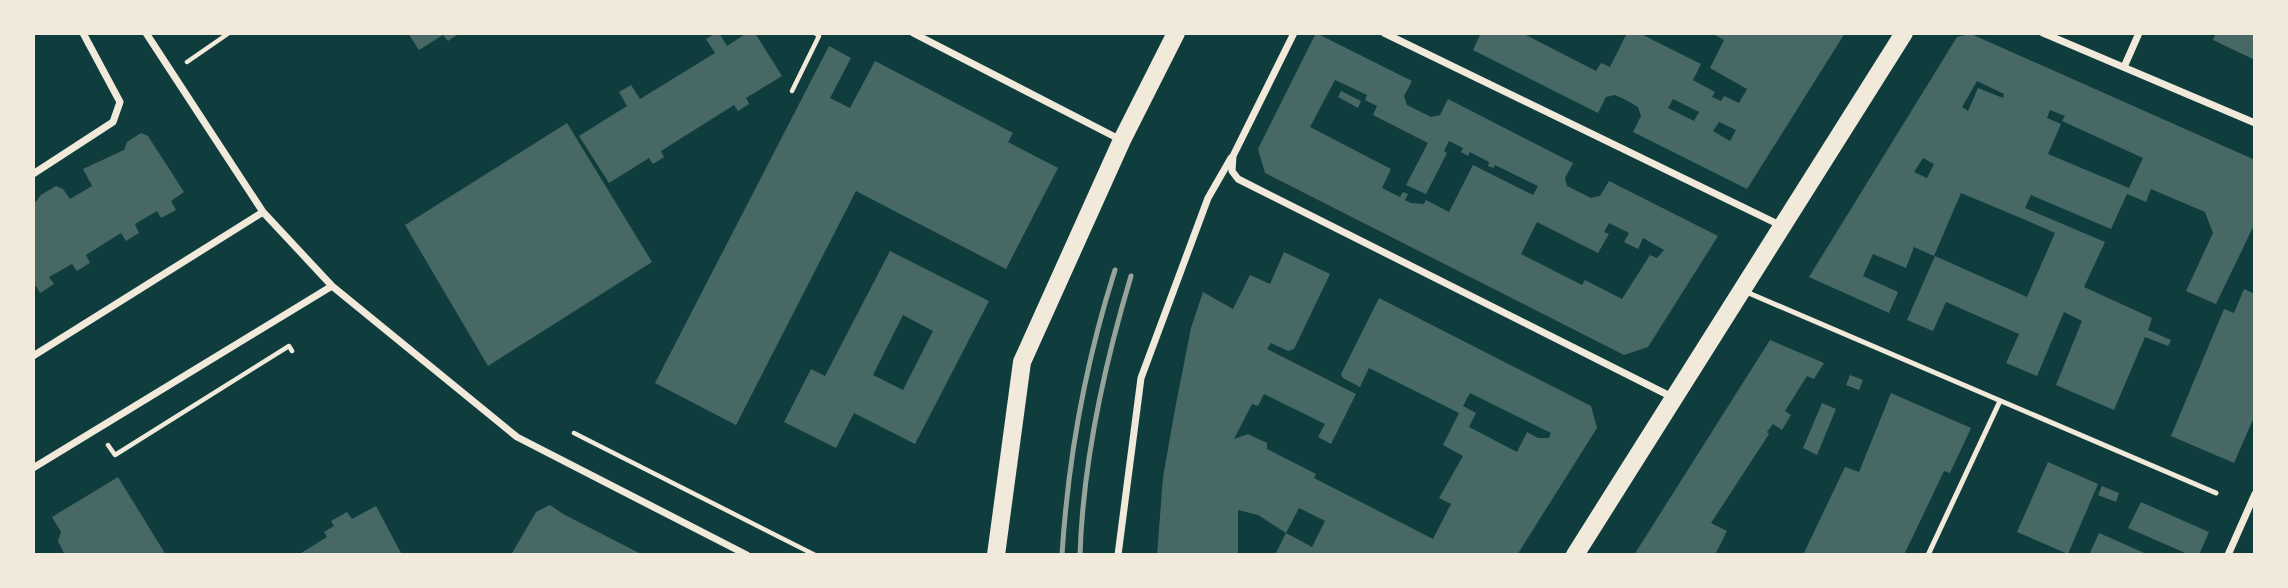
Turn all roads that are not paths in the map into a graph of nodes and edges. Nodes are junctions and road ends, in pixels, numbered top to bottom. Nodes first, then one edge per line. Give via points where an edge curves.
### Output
1 (83, 33) edge
2 (146, 33) edge
3 (912, 33) edge
4 (1176, 33) edge
5 (1294, 33) edge
6 (1384, 33) edge
7 (1904, 33) edge
8 (2043, 33) edge
9 (2140, 33) edge
10 (2124, 67) junction
11 (2255, 123) edge
12 (1122, 140) junction
13 (1238, 147) junction
14 (33, 174) edge
15 (263, 212) junction
16 (1783, 226) junction
17 (332, 286) junction
18 (1741, 290) junction
19 (33, 356) edge
20 (1672, 397) junction
21 (2000, 401) junction
22 (33, 468) edge
23 (2216, 493) dead end
24 (2255, 494) edge
25 (747, 555) edge
26 (996, 555) edge
27 (1118, 555) edge
28 (1575, 555) edge
29 (1928, 555) edge
30 (2228, 555) edge

1 - 14 street via 120,102 113,122
2 - 15 street
3 - 12 street
4 - 12 main road
5 - 13 street
6 - 16 street
7 - 16 main road
8 - 10 street
9 - 10 street
10 - 11 street
12 - 26 main road via 1022,362
13 - 20 street via 1232,171 1246,185
13 - 27 street via 1208,198 1141,378
15 - 17 street
15 - 19 street
16 - 18 main road
17 - 22 street
17 - 25 street via 517,437
18 - 20 main road
18 - 21 lane
20 - 28 main road
21 - 23 lane
21 - 29 lane
24 - 30 street

